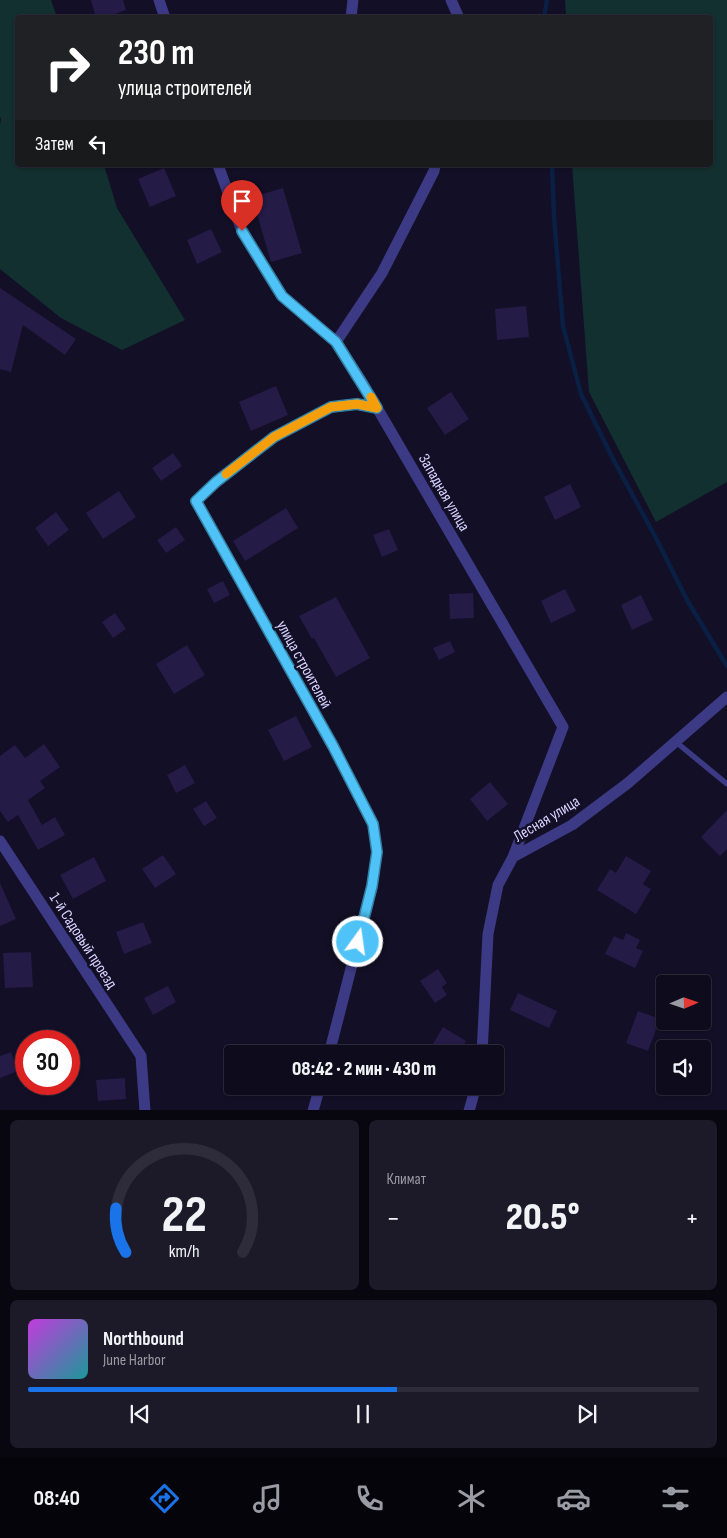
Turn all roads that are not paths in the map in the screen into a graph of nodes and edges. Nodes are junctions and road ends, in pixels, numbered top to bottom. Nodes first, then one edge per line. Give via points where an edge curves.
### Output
1 (159, 0) edge
2 (353, 0) edge
3 (451, 0) edge
4 (164, 15) edge
5 (351, 15) edge
6 (459, 15) edge
7 (219, 167) edge
8 (435, 167) edge
9 (336, 342) junction
10 (377, 408) junction
11 (727, 697) edge
12 (676, 742) junction
13 (727, 784) edge
14 (0, 841) edge
15 (513, 857) junction
16 (331, 1045) edge
17 (482, 1045) edge
18 (317, 1095) edge
19 (473, 1095) edge
20 (145, 1110) edge
21 (313, 1110) edge
22 (469, 1110) edge

1 - 4 street
2 - 5 street
3 - 6 street
7 - 9 street, Западная улица via 242,231 282,296
8 - 9 street via 382,273
9 - 10 street, Западная улица
10 - 15 street, Западная улица via 563,726
10 - 16 street, улица строителей via 357,404 331,407 274,437 196,501 373,824 377,852 372,886
11 - 12 street, Лесная улица
12 - 13 lane
12 - 15 street, Лесная улица via 572,824
14 - 20 street, 1-й Садовый проезд via 141,1056
15 - 17 street, Лесная улица via 498,885 488,934
18 - 21 street
19 - 22 street

